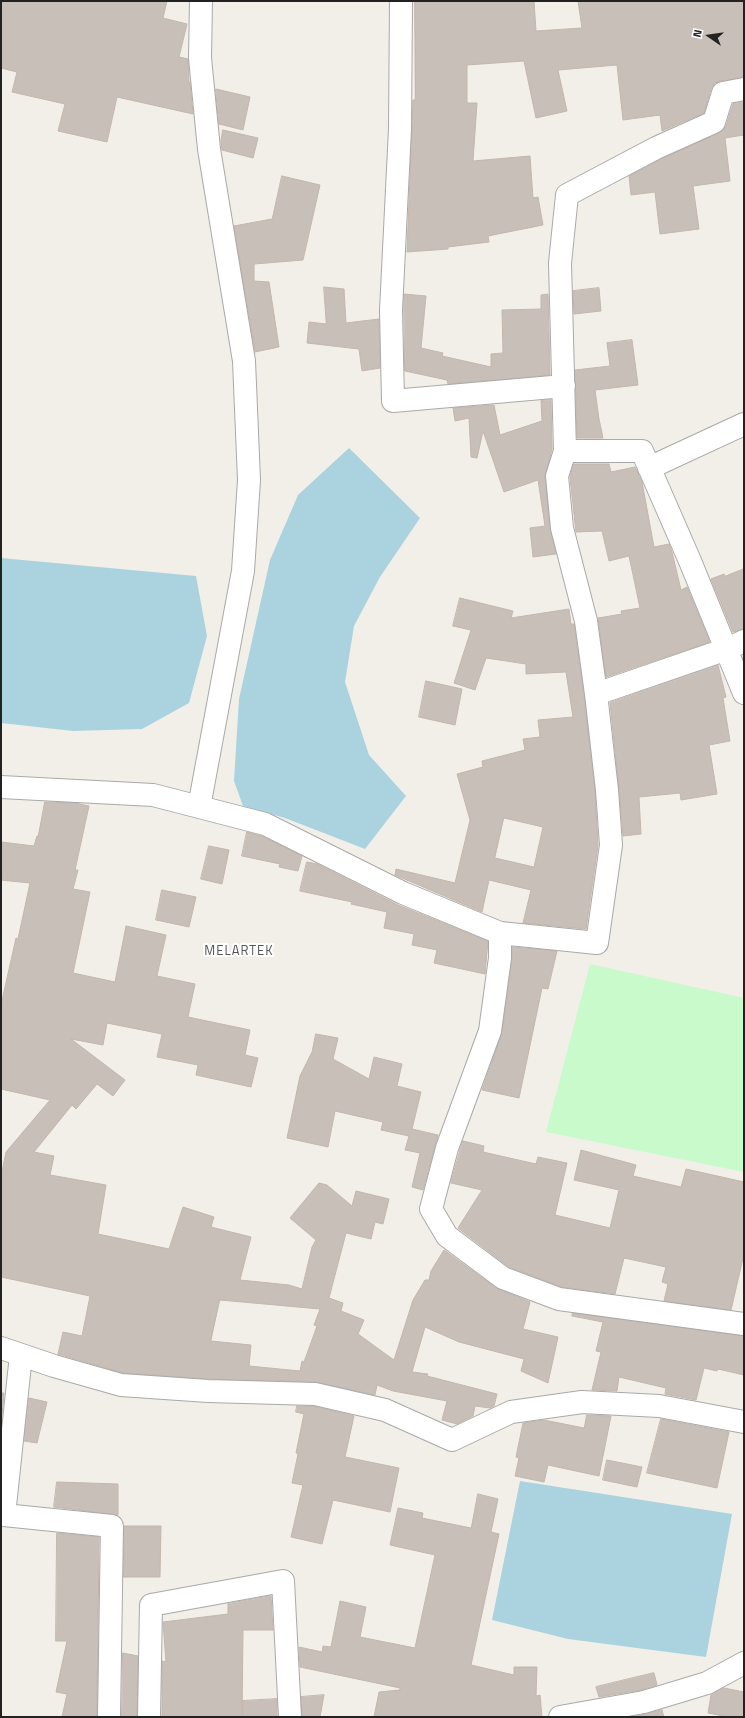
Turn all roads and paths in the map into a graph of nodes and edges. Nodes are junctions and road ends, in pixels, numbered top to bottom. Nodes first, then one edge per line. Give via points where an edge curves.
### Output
1 (201, 1) edge
2 (401, 1) edge
3 (744, 89) edge
4 (564, 386) junction
5 (744, 424) edge
6 (565, 451) junction
7 (649, 468) junction
8 (735, 645) edge
9 (744, 693) edge
10 (596, 694) junction
11 (1, 787) edge
12 (199, 807) junction
13 (500, 933) junction
14 (744, 1324) edge
15 (11, 1352) edge
16 (744, 1422) edge
17 (744, 1663) edge
18 (109, 1717) edge
19 (149, 1717) edge
20 (290, 1717) edge
21 (560, 1717) edge

1 - 12 street via 200,58 209,149 244,360 249,480 243,571
2 - 4 street via 400,129 391,310 393,401
3 - 4 street via 723,93 714,122 656,148 567,195 560,263
4 - 6 street
5 - 7 street
6 - 7 street via 642,451
6 - 10 street via 557,476 562,528 586,621
7 - 8 street
8 - 9 street
8 - 10 street
10 - 13 street via 607,790 610,845 597,943
11 - 12 street via 153,795
12 - 13 street via 265,824 403,893
13 - 14 street via 500,958 490,1031 447,1148 430,1209 447,1236 503,1278 559,1299
15 - 16 street via 121,1385 315,1394 385,1410 452,1440 511,1412 582,1402 658,1406
15 - 18 street via 4,1515 112,1526
17 - 21 street via 707,1683 644,1702
19 - 20 street via 151,1604 283,1581

